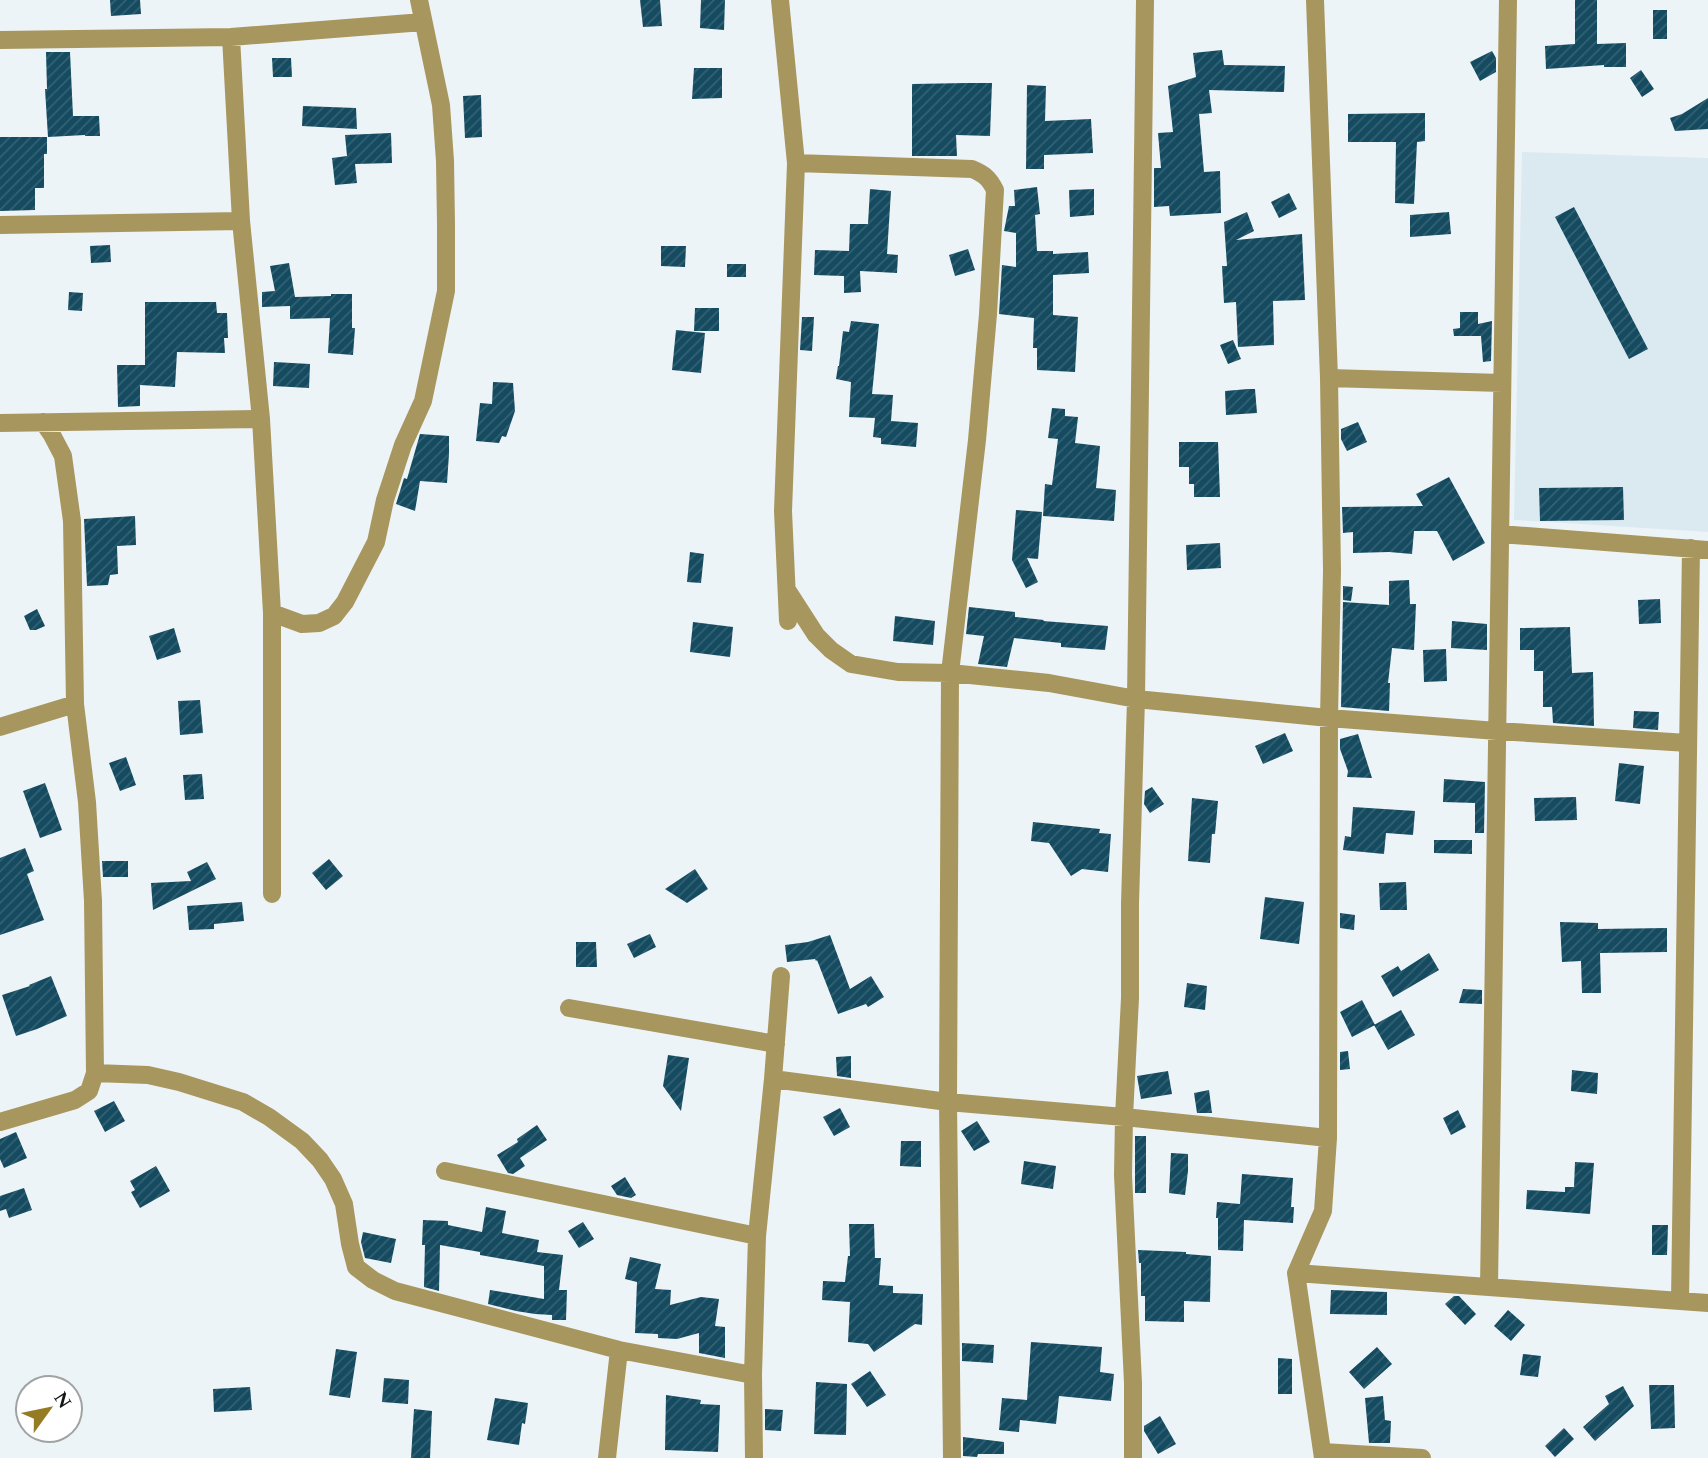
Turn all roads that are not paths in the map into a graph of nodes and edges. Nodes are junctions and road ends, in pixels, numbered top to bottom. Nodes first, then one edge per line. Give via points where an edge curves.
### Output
1 (419, 0) edge
2 (780, 0) edge
3 (1145, 0) edge
4 (1315, 0) edge
5 (1508, 0) edge
6 (424, 22) junction
7 (231, 37) junction
8 (0, 40) edge
9 (796, 163) junction
10 (241, 221) junction
11 (0, 225) edge
12 (1329, 378) junction
13 (1502, 383) junction
14 (261, 419) junction
15 (43, 422) junction
16 (0, 423) edge
17 (1500, 534) junction
18 (1700, 549) edge
19 (788, 590) junction
20 (272, 613) junction
21 (788, 621) dead end
22 (950, 673) junction
23 (1136, 699) junction
24 (75, 704) junction
25 (1329, 718) junction
26 (0, 727) edge
27 (1497, 731) junction
28 (1688, 743) junction
29 (272, 894) dead end
30 (781, 976) dead end
31 (569, 1008) dead end
32 (776, 1044) junction
33 (95, 1073) junction
34 (773, 1079) junction
35 (948, 1102) junction
36 (1124, 1117) junction
37 (0, 1122) edge
38 (1328, 1138) junction
39 (445, 1171) dead end
40 (757, 1236) junction
41 (1296, 1273) junction
42 (1489, 1287) junction
43 (1681, 1301) junction
44 (1708, 1303) edge
45 (618, 1350) junction
46 (753, 1375) junction
47 (1323, 1455) edge
48 (607, 1458) edge
49 (754, 1458) edge
50 (952, 1458) edge
51 (1133, 1458) edge
52 (1422, 1458) edge

1 - 6 street
2 - 9 street
3 - 23 street
4 - 12 street
5 - 13 street
6 - 7 street
6 - 20 street via 441,105 446,291 423,401 385,500 376,542 345,602 334,616 318,623 302,624
7 - 8 street
7 - 10 street
9 - 19 street via 783,511
9 - 22 street via 972,169 989,179 995,190 977,440
10 - 11 street
10 - 14 street
12 - 13 street
12 - 25 street
13 - 17 street
14 - 15 street
14 - 20 street
15 - 16 street
15 - 24 street via 63,456 72,522
17 - 18 street
17 - 27 street
18 - 28 street
19 - 21 street
19 - 22 street via 816,635 851,664 898,672
20 - 29 street
22 - 23 street via 1049,683
22 - 35 street
23 - 25 street
23 - 36 street
24 - 26 street
24 - 33 street via 93,901
25 - 27 street
25 - 38 street
27 - 28 street
27 - 42 street
28 - 43 street
30 - 32 street
31 - 32 street
32 - 34 street
33 - 37 street via 89,1091 75,1100
33 - 45 street via 148,1075 243,1102 302,1141 333,1178 344,1204 353,1260 373,1280 395,1291
34 - 35 street
34 - 40 street
35 - 36 street
35 - 50 street
36 - 38 street
36 - 51 street
38 - 41 street via 1324,1211
39 - 40 street
40 - 46 street
41 - 42 street
41 - 47 street
42 - 43 street
43 - 44 street
45 - 46 street
45 - 48 street
46 - 49 street
47 - 52 street

